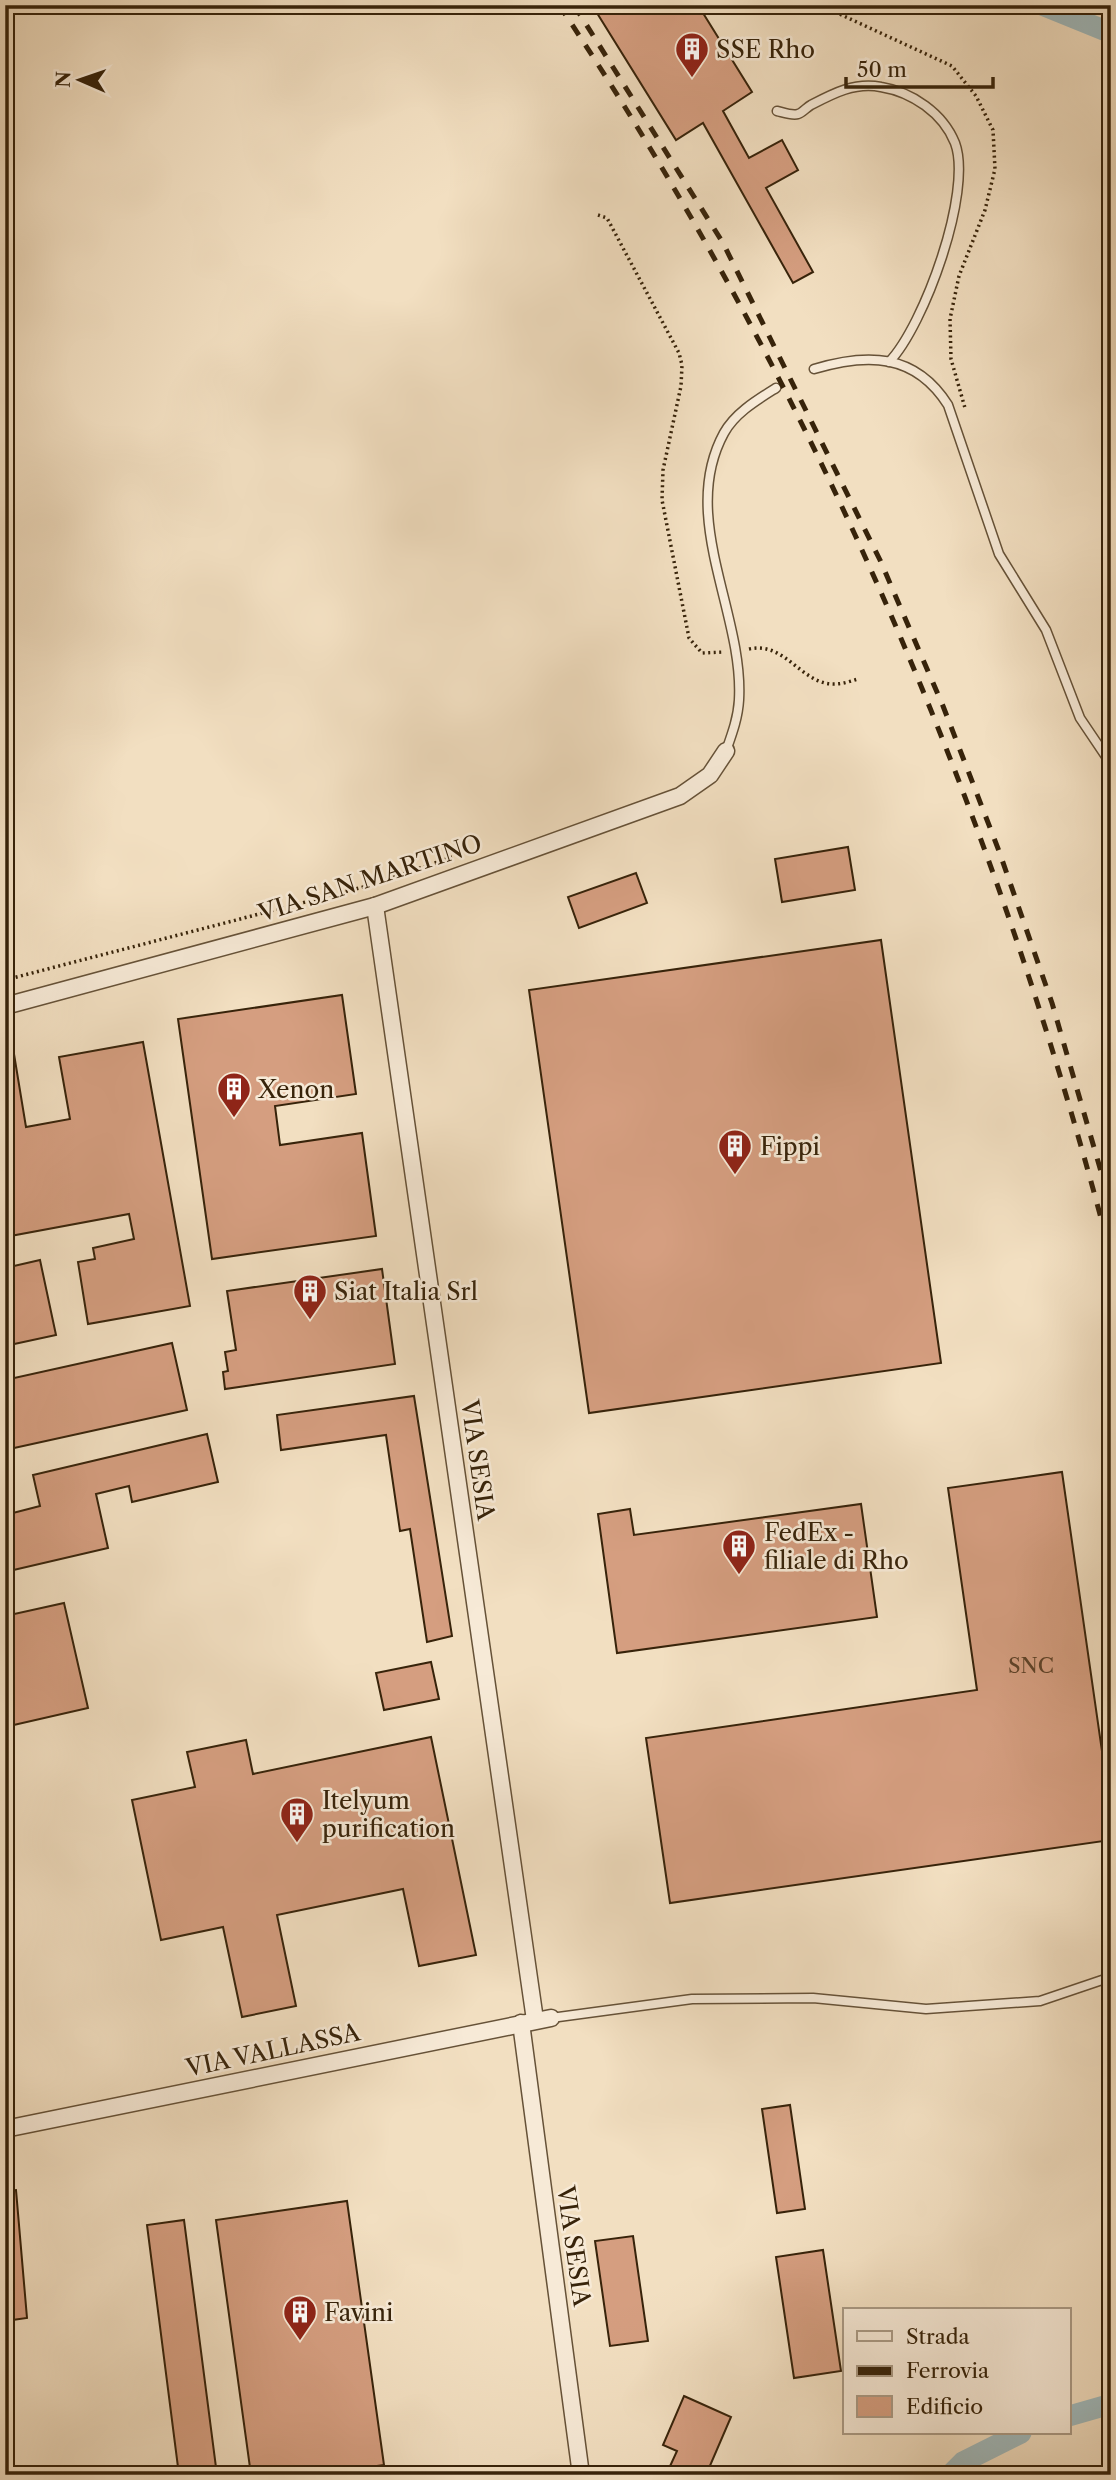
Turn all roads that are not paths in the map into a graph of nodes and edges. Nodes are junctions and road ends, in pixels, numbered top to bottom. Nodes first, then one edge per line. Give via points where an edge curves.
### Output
1 (777, 111) dead end
2 (890, 362) junction
3 (814, 369) dead end
4 (776, 388) dead end
5 (726, 751) joint
6 (1111, 764) edge
7 (375, 906) junction
8 (5, 1006) edge
9 (1111, 1977) edge
10 (536, 2020) junction
11 (5, 2129) edge
12 (581, 2475) edge

1 - 2 lane via 797,114 839,90 881,86 920,101 955,143 960,175 942,257 933,287
2 - 3 lane via 843,360
2 - 6 lane via 924,378 948,405 999,554 1046,630 1080,718
4 - 5 lane via 749,405 724,431 708,486 709,520 738,671 737,721
5 - 7 street, VIA SAN MARTINO via 710,775 680,796
7 - 8 street, VIA SAN MARTINO
7 - 10 street, VIA SESIA
9 - 10 lane via 1040,2001 926,2009 813,1998 692,1998
10 - 11 street, VIA VALLASSA
10 - 12 street, VIA SESIA

